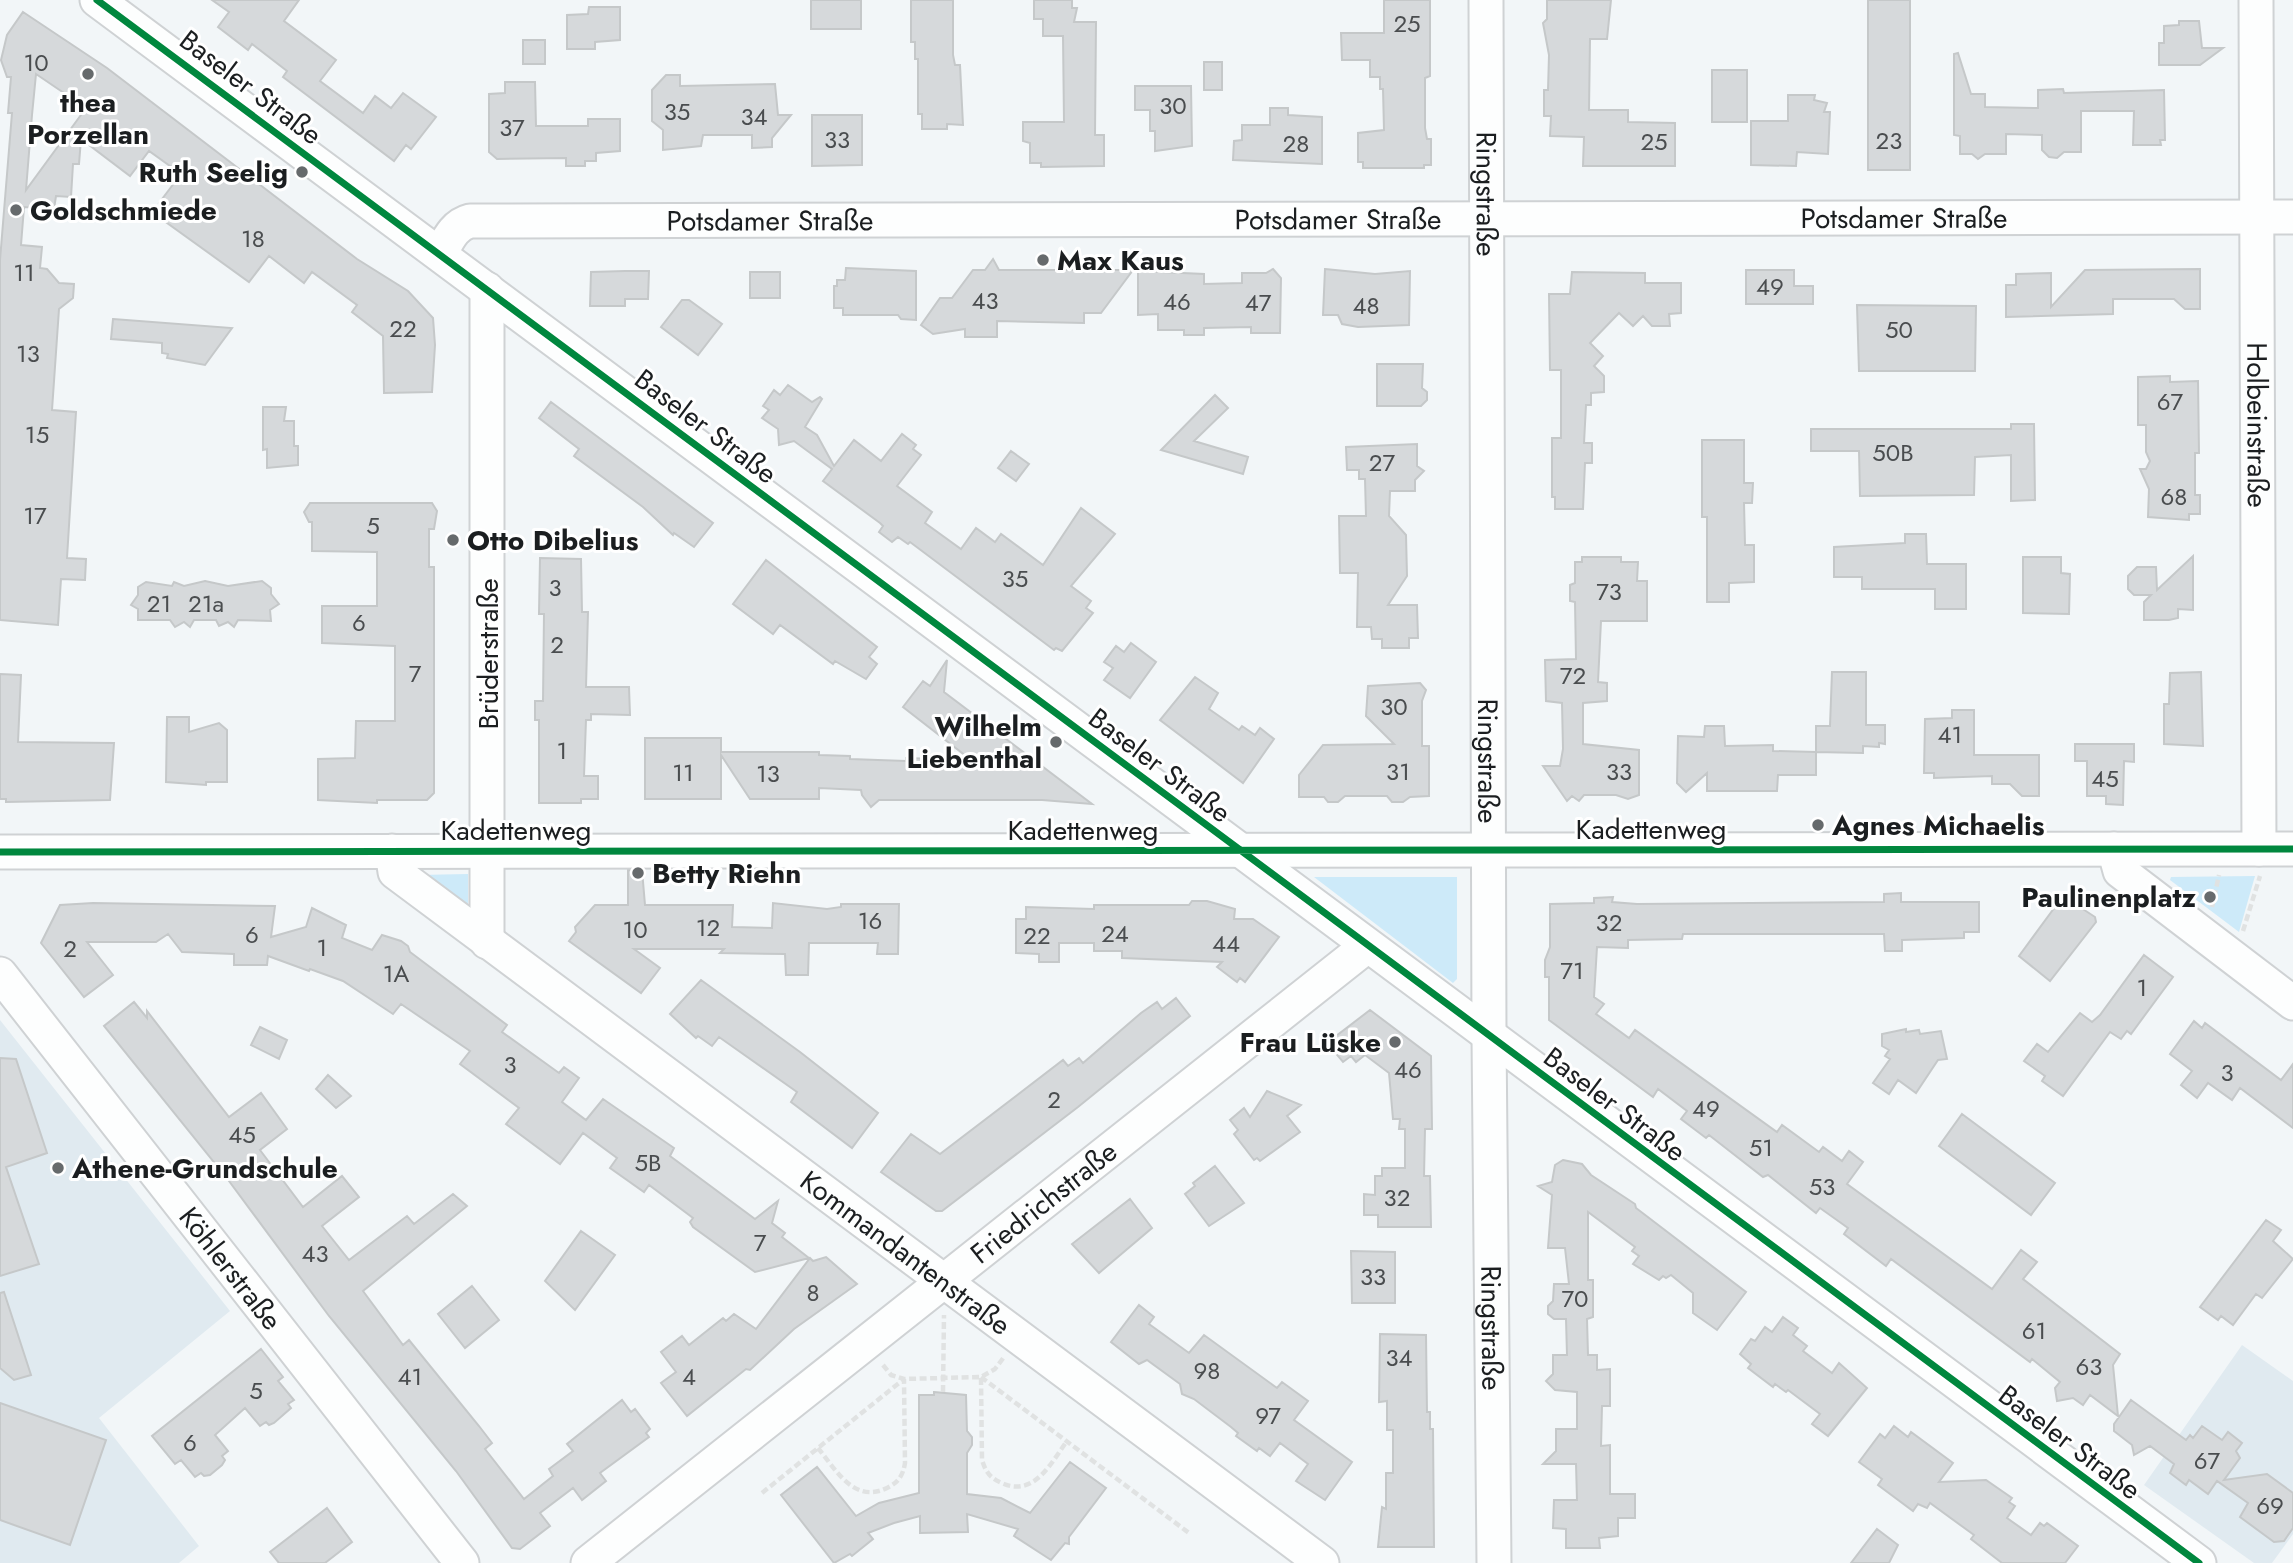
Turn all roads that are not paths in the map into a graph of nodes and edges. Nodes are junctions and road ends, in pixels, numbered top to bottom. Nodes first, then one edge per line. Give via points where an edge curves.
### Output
1 (97, 0) edge
2 (1486, 0) edge
3 (2256, 0) edge
4 (1488, 217) junction
5 (2257, 217) junction
6 (2293, 217) edge
7 (440, 254) junction
8 (487, 289) junction
9 (2114, 849) junction
10 (2293, 849) edge
11 (1238, 850) junction
12 (1489, 850) junction
13 (392, 851) junction
14 (488, 851) junction
15 (0, 852) edge
16 (2260, 860) junction
17 (487, 943) junction
18 (1367, 946) junction
19 (0, 974) edge
20 (2293, 1003) edge
21 (1489, 1037) junction
22 (944, 1295) junction
23 (462, 1563) edge
24 (588, 1563) edge
25 (1321, 1563) edge
26 (1494, 1563) edge
27 (2199, 1563) edge

1 - 7 street, Baseler Straße
2 - 4 street, Ringstraße
3 - 5 street, Holbeinstraße
4 - 5 street, Potsdamer Straße
4 - 7 street, Potsdamer Straße via 470,221 460,223
4 - 12 street, Ringstraße
5 - 6 street, Potsdamer Straße
5 - 16 street, Holbeinstraße
7 - 8 street, Baseler Straße
8 - 11 street, Baseler Straße
8 - 14 street, Brüderstraße
9 - 12 street, Kadettenweg
9 - 16 street, Kadettenweg
9 - 20 street via 2120,871
10 - 16 street, Kadettenweg
11 - 12 street, Kadettenweg
11 - 14 street, Kadettenweg
11 - 18 street, Baseler Straße
12 - 21 street, Ringstraße
13 - 14 street, Kadettenweg
13 - 15 street, Kadettenweg
13 - 17 street, Kommandantenstraße via 395,872
14 - 17 street
17 - 22 street, Kommandantenstraße
18 - 21 street, Baseler Straße
18 - 22 street, Friedrichstraße
19 - 23 street, Köhlerstraße
21 - 26 street, Ringstraße
21 - 27 street, Baseler Straße
22 - 24 street, Friedrichstraße
22 - 25 street, Kommandantenstraße

